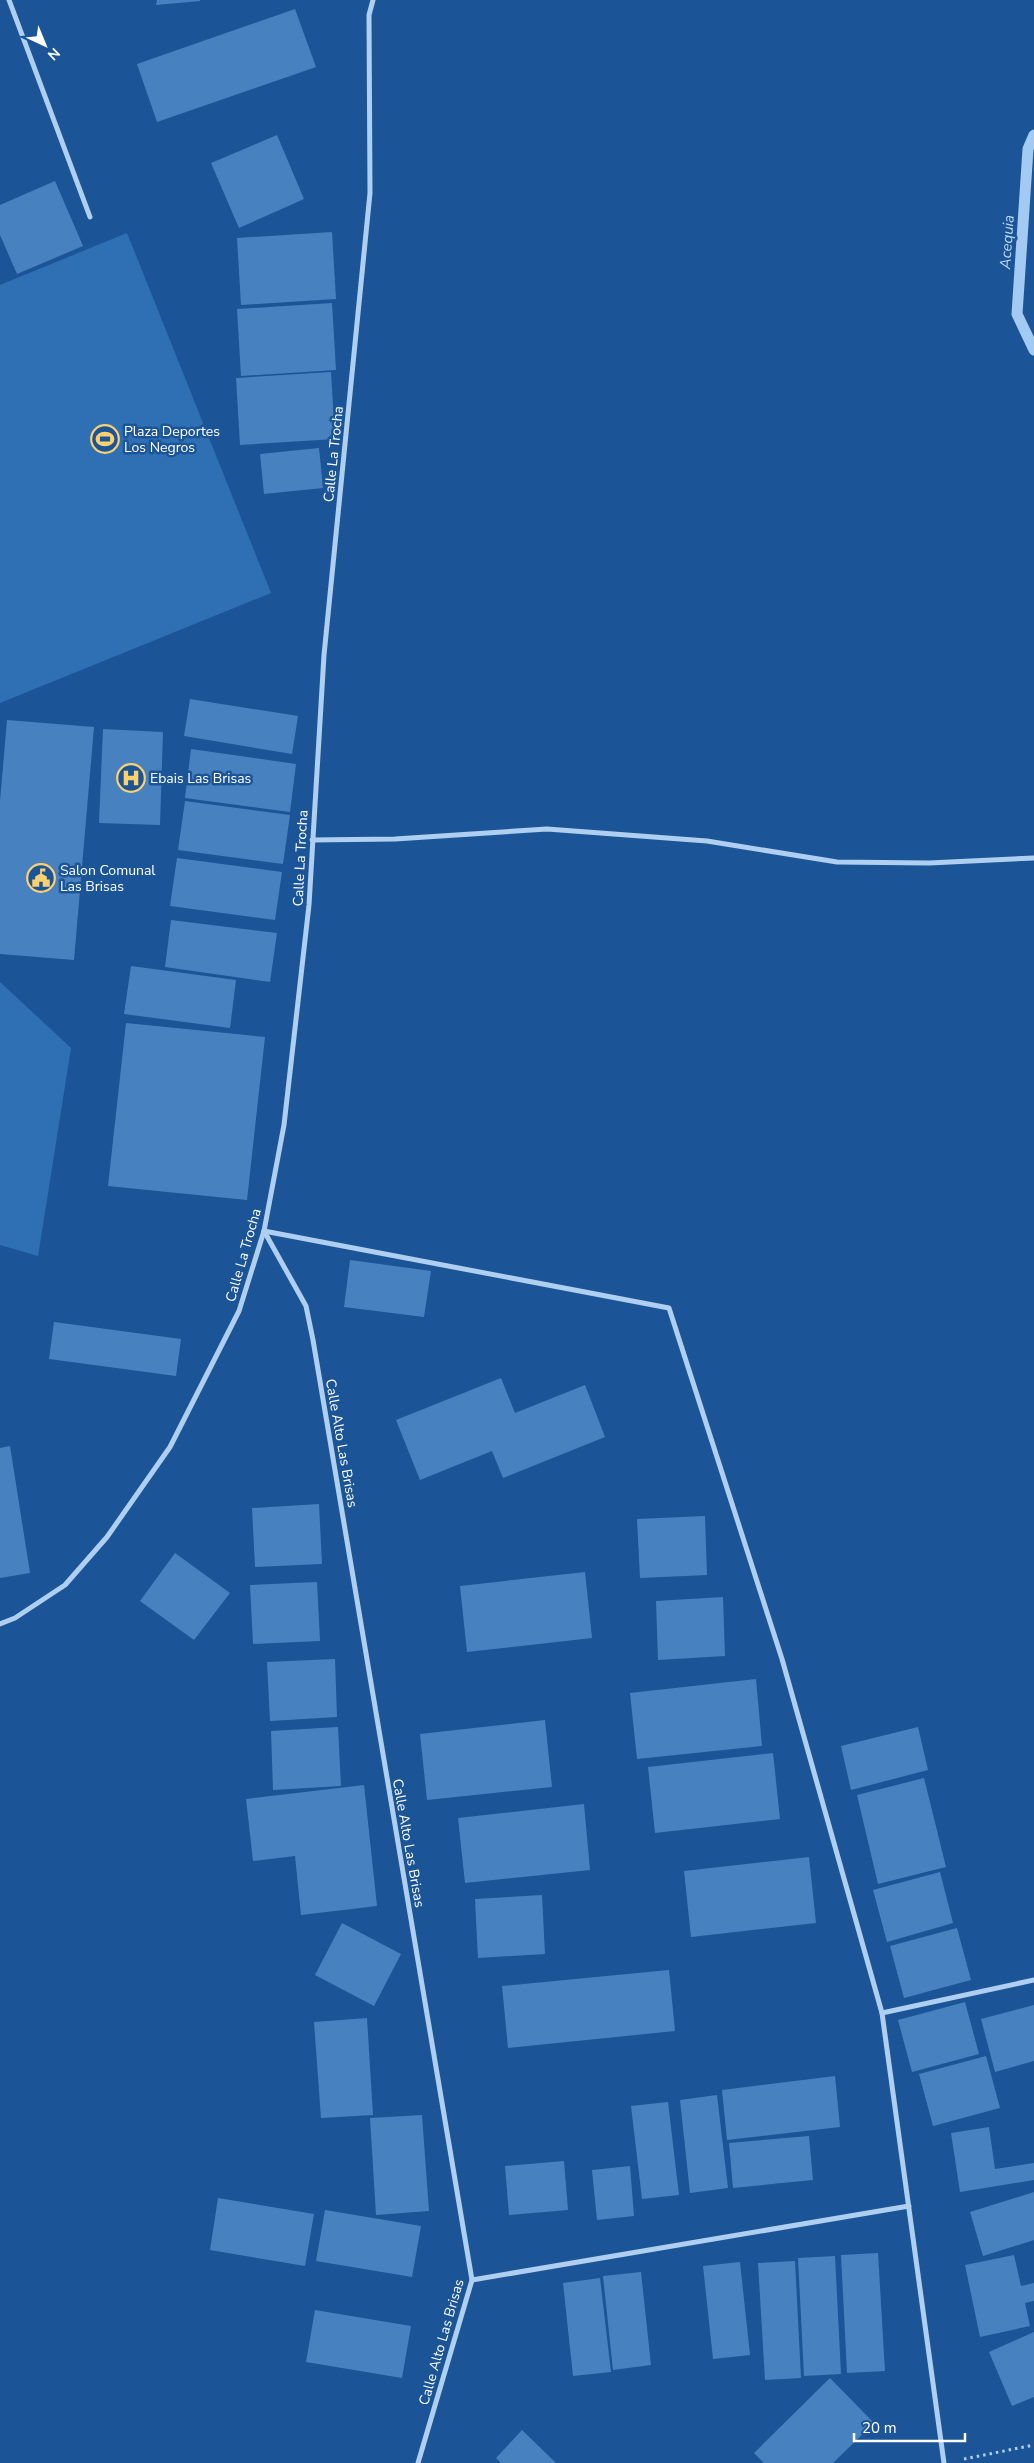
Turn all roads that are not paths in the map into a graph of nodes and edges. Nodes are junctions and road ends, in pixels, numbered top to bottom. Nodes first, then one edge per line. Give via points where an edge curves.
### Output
1 (8, 0) edge
2 (373, 0) edge
3 (90, 217) dead end
4 (312, 840) junction
5 (1034, 858) edge
6 (264, 1231) junction
7 (0, 1624) edge
8 (1034, 1980) edge
9 (882, 2013) junction
10 (909, 2206) junction
11 (472, 2280) junction
12 (418, 2463) edge
13 (944, 2463) edge

1 - 3 street
2 - 4 street, Calle La Trocha via 369,15 370,193 324,655
4 - 5 street via 395,839 547,829 707,841 837,862 929,863
4 - 6 street, Calle La Trocha via 309,905 284,1126
6 - 7 street, Calle La Trocha via 239,1311 170,1447 107,1537 65,1585 15,1618
6 - 9 street via 669,1308 782,1659
6 - 11 street, Calle Alto Las Brisas via 306,1306 313,1340
8 - 9 street
9 - 10 street
10 - 11 street
10 - 13 street
11 - 12 street, Calle Alto Las Brisas

